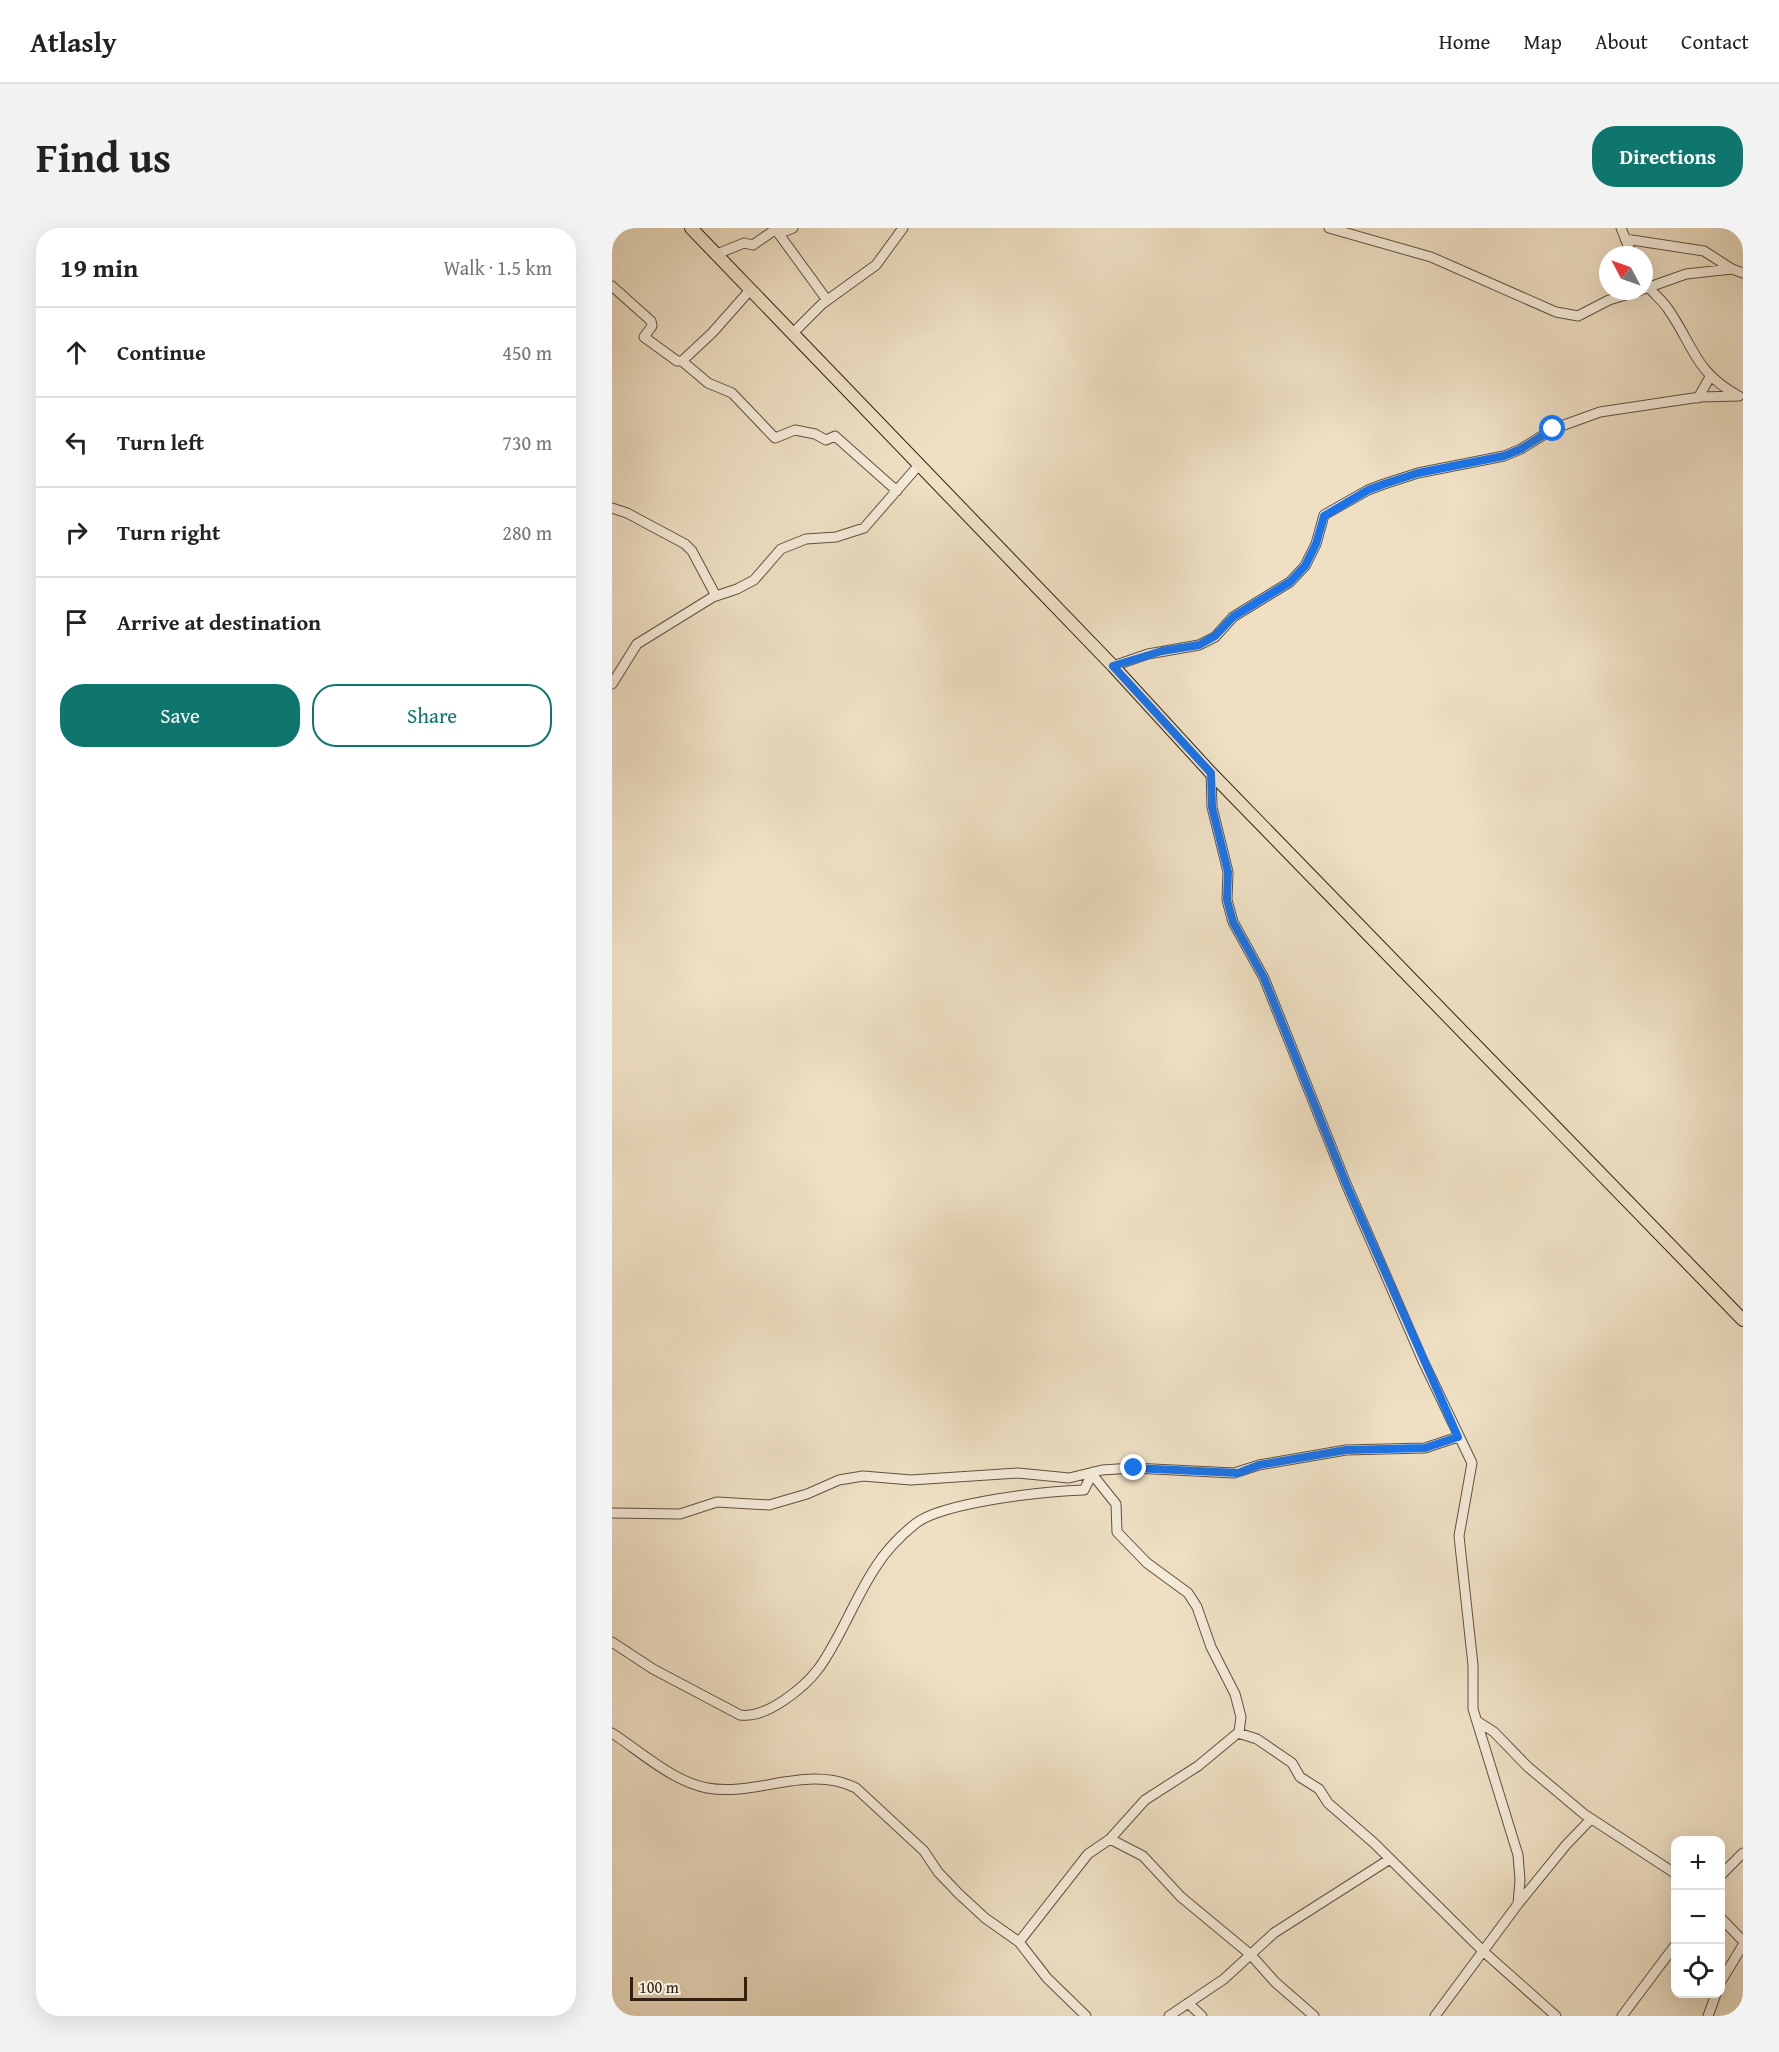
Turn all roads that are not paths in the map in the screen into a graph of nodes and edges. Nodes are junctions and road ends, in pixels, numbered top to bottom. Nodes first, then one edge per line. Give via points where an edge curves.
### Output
1 (691, 228) edge
2 (793, 228) edge
3 (903, 228) edge
4 (1329, 228) edge
5 (1621, 228) edge
6 (776, 230) junction
7 (1625, 239) junction
8 (1628, 246) edge
9 (717, 254) junction
10 (1732, 269) junction
11 (1743, 273) edge
12 (1653, 284) edge
13 (612, 286) edge
14 (751, 289) junction
15 (1653, 295) edge
16 (827, 300) junction
17 (1609, 300) edge
18 (793, 333) junction
19 (682, 361) junction
20 (1710, 377) junction
21 (1741, 397) edge
22 (1698, 398) junction
23 (918, 466) junction
24 (897, 491) junction
25 (612, 508) edge
26 (716, 596) junction
27 (1113, 666) junction
28 (612, 684) edge
29 (1211, 773) junction
30 (1743, 1320) edge
31 (1458, 1437) junction
32 (1093, 1473) junction
33 (612, 1513) edge
34 (612, 1642) edge
35 (1477, 1721) junction
36 (1238, 1732) junction
37 (612, 1733) edge
38 (1591, 1819) junction
39 (1110, 1839) junction
40 (1743, 1853) edge
41 (1390, 1859) junction
42 (1671, 1871) edge
43 (1725, 1871) edge
44 (1518, 1904) junction
45 (1725, 1923) edge
46 (1019, 1942) junction
47 (1743, 1943) edge
48 (1671, 1951) edge
49 (1484, 1952) junction
50 (1251, 1955) junction
51 (1725, 1974) edge
52 (1715, 1998) edge
53 (1188, 2003) junction
54 (1086, 2016) edge
55 (1169, 2016) edge
56 (1202, 2016) edge
57 (1314, 2016) edge
58 (1435, 2016) edge
59 (1556, 2016) edge
60 (1623, 2016) edge
61 (1708, 2016) edge

1 - 9 main road
2 - 6 street
3 - 16 street via 876,265
4 - 17 street via 1431,257 1556,312 1578,315
5 - 7 street
6 - 9 street via 753,245 744,243
6 - 16 street
7 - 8 street
7 - 10 street via 1704,251
9 - 14 main road
10 - 11 street
10 - 12 street via 1686,274
13 - 19 street via 651,321 644,337 668,356
14 - 18 main road
14 - 19 street
15 - 20 street via 1667,307
16 - 18 street
18 - 23 main road
19 - 24 street via 708,383 732,393 775,438 795,430 826,440 835,436
20 - 21 street
20 - 22 street
21 - 22 street
22 - 27 street via 1600,412 1553,429 1504,456 1418,473 1368,490 1324,516 1311,556 1290,582 1241,611 1215,636 1199,645
23 - 24 street
23 - 27 main road
24 - 26 street via 864,528 848,535 806,539 785,546 754,580
25 - 26 street via 685,544
26 - 28 street via 637,644
27 - 29 main road
29 - 30 main road
29 - 31 street via 1212,807 1228,872 1227,900 1233,922 1264,978 1347,1186
31 - 32 street via 1425,1448 1346,1450 1259,1465 1238,1473 1134,1468
31 - 35 street via 1472,1463 1459,1540
32 - 33 street via 1069,1478 1018,1473 911,1480 855,1476 769,1505 717,1502 680,1514
32 - 34 street via 1084,1490 1006,1497 915,1524 874,1569 818,1669 773,1708 740,1714 653,1669
32 - 36 street via 1116,1504 1117,1532 1147,1563 1188,1593 1197,1607 1203,1630 1235,1694 1242,1726
35 - 38 street
35 - 44 street via 1518,1855
36 - 39 street via 1198,1766 1145,1800
36 - 41 street via 1257,1739 1292,1763 1300,1777 1318,1789 1328,1803
37 - 46 street via 678,1777 704,1787 734,1788 815,1778 856,1788 924,1851 959,1894
38 - 42 street
38 - 44 street
39 - 46 street via 1088,1854
39 - 50 street via 1143,1856 1181,1898
40 - 43 street
41 - 49 street
41 - 50 street via 1274,1933
44 - 49 street
45 - 47 street
46 - 54 street via 1047,1978
47 - 51 street
48 - 60 street
49 - 58 street
49 - 59 street
50 - 53 street
50 - 57 street
52 - 61 street
53 - 55 street
53 - 56 street

